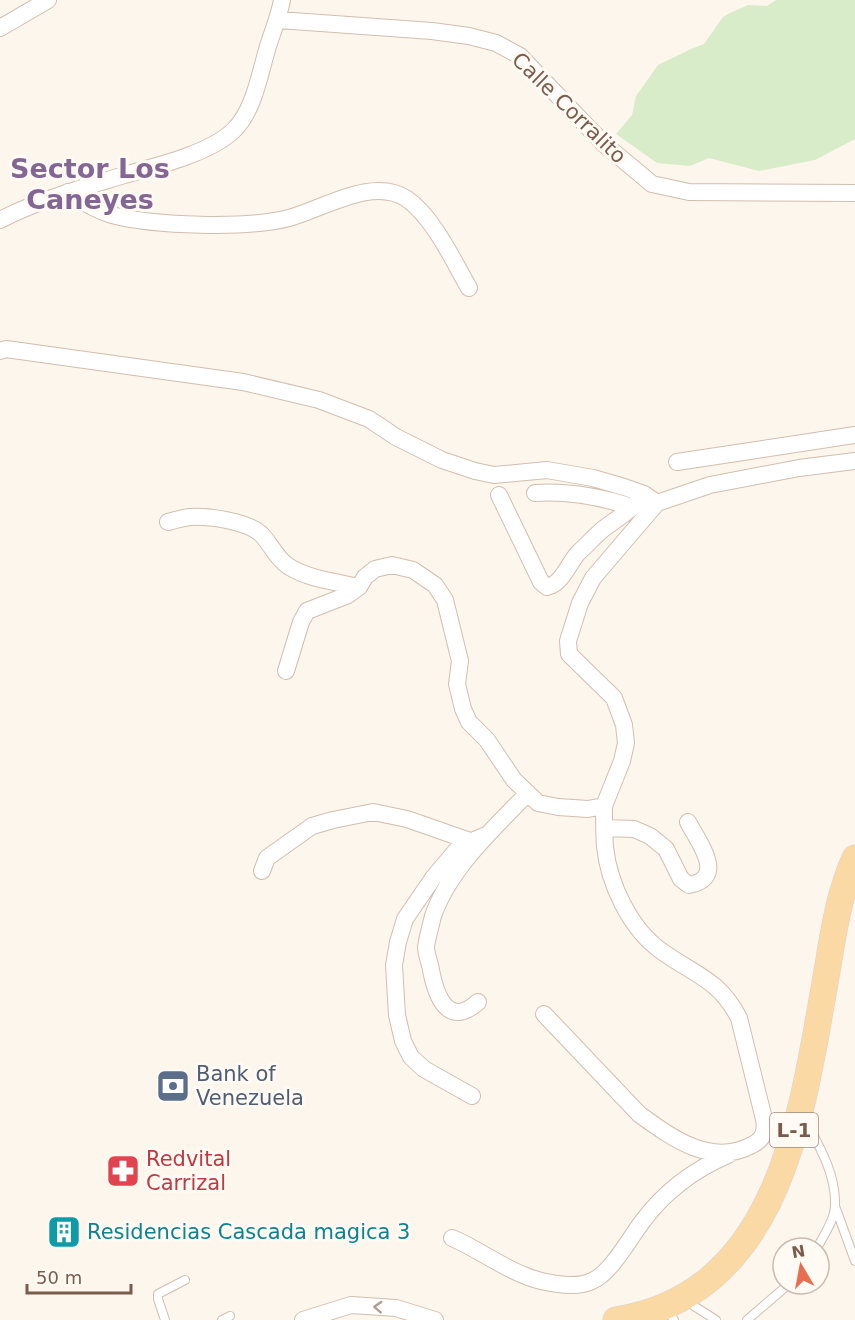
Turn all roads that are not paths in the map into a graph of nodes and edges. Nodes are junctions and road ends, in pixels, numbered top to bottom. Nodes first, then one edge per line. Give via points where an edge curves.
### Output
1 (48, 0) edge
2 (282, 0) edge
3 (279, 20) junction
4 (0, 28) edge
5 (68, 192) junction
6 (855, 193) edge
7 (0, 220) edge
8 (470, 288) dead end
9 (0, 351) edge
10 (855, 435) edge
11 (855, 461) edge
12 (677, 462) dead end
13 (535, 493) dead end
14 (499, 495) dead end
15 (650, 499) junction
16 (632, 507) junction
17 (168, 522) dead end
18 (359, 587) junction
19 (286, 671) dead end
20 (528, 793) junction
21 (604, 806) junction
22 (688, 822) dead end
23 (605, 828) junction
24 (486, 835) junction
25 (470, 841) junction
26 (855, 858) edge
27 (262, 871) dead end
28 (855, 887) edge
29 (478, 1002) dead end
30 (544, 1014) dead end
31 (472, 1096) dead end
32 (808, 1125) junction
33 (732, 1154) junction
34 (835, 1206) junction
35 (824, 1236) edge
36 (452, 1238) dead end
37 (855, 1261) edge
38 (185, 1280) dead end
39 (775, 1296) edge
40 (676, 1316) edge
41 (165, 1320) edge
42 (303, 1320) edge
43 (435, 1320) edge
44 (616, 1320) edge
45 (716, 1320) edge
46 (747, 1320) edge

1 - 4 street
2 - 3 street
3 - 5 street via 249,107 233,131 203,150
3 - 6 street, Calle Corralito via 432,31 496,43 520,56 604,144 652,184 689,192
5 - 7 street
5 - 8 street via 88,206 113,215 177,224 289,218 335,201 386,191 406,198 432,225
9 - 15 street via 243,382 319,400 369,419 405,441 475,471 494,475 547,470 593,478
10 - 12 street
11 - 15 street via 799,468
13 - 16 street via 577,494
14 - 16 street via 541,582 547,586 558,581 600,532
15 - 16 street
15 - 21 street via 593,579 580,603 568,641 569,654 614,698 624,725 622,761
17 - 18 street via 191,517 254,528 288,566
18 - 19 street via 307,611
18 - 20 street via 375,569 392,565 413,570 435,585 445,600 453,629 460,661 457,684 463,710 514,780
20 - 21 street via 538,802 558,807
20 - 24 street
21 - 23 street
22 - 23 street via 710,867 702,882 689,885 681,879 666,849 651,836 634,829
23 - 33 street via 609,866 637,927 658,949 710,980 739,1018 765,1130 760,1141
24 - 25 street
24 - 29 street via 450,881 434,915 426,947 434,987 446,1008 458,1013 468,1011
25 - 27 street via 407,819 373,812 312,826 267,858
25 - 31 street via 460,846 433,878 405,919 398,942 394,983 403,1041 411,1057 424,1069
26 - 44 main road, L-1 via 842,891 806,1093 778,1184 751,1235 718,1272 678,1302
28 - 32 main road, L-1
30 - 33 street via 639,1114 699,1150
32 - 34 lane via 824,1153
32 - 40 main road, L-1 via 788,1190 764,1237 728,1280
33 - 36 street via 705,1165 664,1195 607,1269 594,1281 578,1286 522,1275
34 - 35 lane
34 - 37 lane
38 - 41 lane via 158,1294
39 - 46 lane
40 - 45 lane
43 -> 42 street via 396,1308 351,1305

